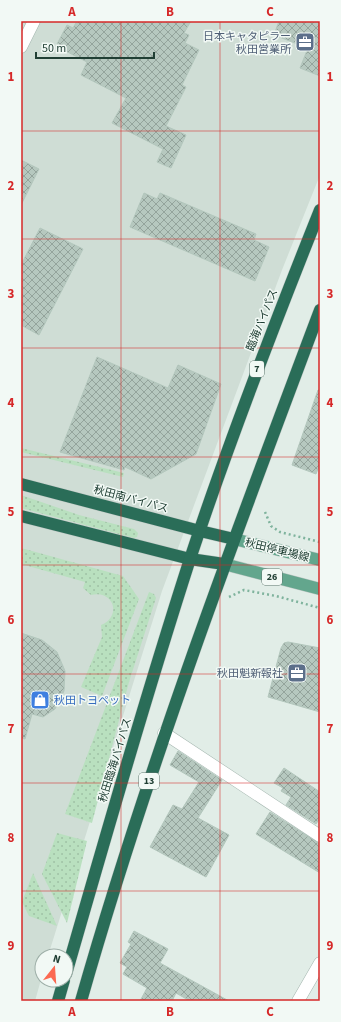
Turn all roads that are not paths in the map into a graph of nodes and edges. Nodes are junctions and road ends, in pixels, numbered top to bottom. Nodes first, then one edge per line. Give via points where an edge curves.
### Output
1 (34, 21) edge
2 (21, 47) edge
3 (320, 210) edge
4 (320, 310) edge
5 (21, 484) edge
6 (21, 516) edge
7 (200, 531) junction
8 (234, 539) junction
9 (190, 558) junction
10 (320, 560) edge
11 (224, 564) junction
12 (320, 589) edge
13 (164, 733) junction
14 (320, 836) edge
15 (74, 948) edge
16 (320, 963) edge
17 (62, 988) edge
18 (58, 1001) edge
19 (80, 1001) edge
20 (298, 1001) edge

1 - 2 street
3 - 7 highway, 臨海バイパス / 7 via 258,366
4 - 8 highway
5 - 7 highway, 秋田南バイパス
6 - 9 highway
7 - 8 highway, 秋田南バイパス
7 - 9 highway, 秋田臨海バイパス / 13
8 - 10 main road, 秋田停車場線
8 - 11 highway, 13
9 - 11 highway
9 - 15 highway, 秋田臨海バイパス / 13
11 - 12 main road, 26
11 - 13 highway, 13
13 - 14 street
13 - 19 highway, 13
16 - 20 street
17 - 18 highway

